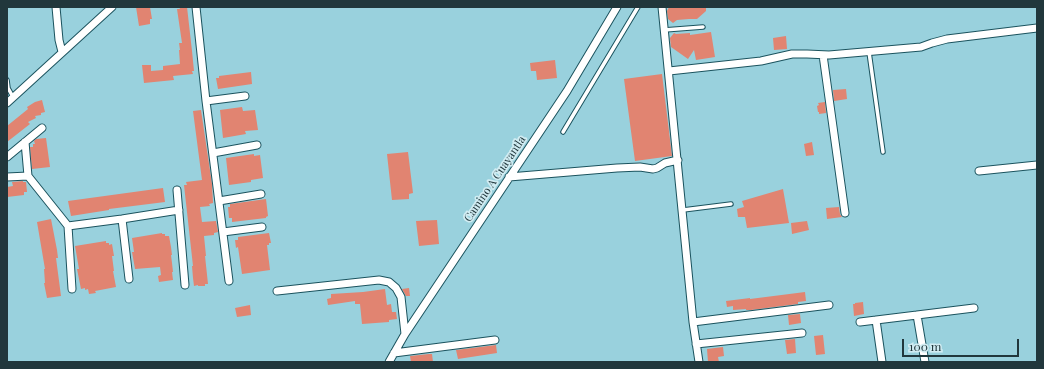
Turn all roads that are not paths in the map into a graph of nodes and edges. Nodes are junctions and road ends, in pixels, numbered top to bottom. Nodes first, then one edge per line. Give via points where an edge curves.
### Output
1 (56, 7) edge
2 (196, 7) edge
3 (617, 7) edge
4 (638, 7) edge
5 (662, 7) edge
6 (110, 8) edge
7 (703, 27) dead end
8 (1037, 28) edge
9 (664, 30) junction
10 (62, 52) junction
11 (869, 52) junction
12 (824, 55) junction
13 (669, 71) junction
14 (7, 80) edge
15 (245, 96) dead end
16 (10, 100) edge
17 (206, 101) junction
18 (42, 128) dead end
19 (563, 132) dead end
20 (25, 142) junction
21 (257, 145) dead end
22 (883, 152) dead end
23 (213, 153) junction
24 (8, 154) edge
25 (678, 160) junction
26 (1037, 165) edge
27 (979, 171) dead end
28 (28, 176) junction
29 (7, 177) edge
30 (509, 177) junction
31 (177, 190) dead end
32 (261, 194) dead end
33 (219, 201) junction
34 (731, 204) dead end
35 (179, 210) junction
36 (682, 210) junction
37 (845, 213) dead end
38 (122, 219) junction
39 (68, 226) junction
40 (262, 226) dead end
41 (223, 232) junction
42 (129, 279) dead end
43 (229, 281) dead end
44 (185, 285) dead end
45 (72, 289) dead end
46 (277, 291) dead end
47 (829, 305) dead end
48 (974, 308) dead end
49 (917, 315) junction
50 (876, 320) junction
51 (693, 322) junction
52 (860, 322) dead end
53 (802, 332) dead end
54 (405, 334) junction
55 (495, 340) dead end
56 (696, 344) junction
57 (394, 353) junction
58 (389, 362) edge
59 (698, 362) edge
60 (882, 362) edge
61 (925, 362) edge

1 - 10 street
2 - 17 street
3 - 30 street, Camino A Cuayantla via 567,91
4 - 19 lane
5 - 9 street
6 - 10 street
7 - 9 lane
8 - 11 street via 947,38 921,47
9 - 13 street
10 - 16 street
11 - 12 street
11 - 22 lane
12 - 13 street via 792,54 761,61
12 - 37 street
13 - 25 street
14 - 16 lane
15 - 17 street
17 - 23 street
18 - 20 street
20 - 24 street
20 - 28 street
21 - 23 street
23 - 33 street
25 - 30 street via 665,163 653,170 640,166
25 - 36 street
26 - 27 street
28 - 29 street
28 - 39 street
30 - 54 street, Camino A Cuayantla
31 - 35 street
32 - 33 street
33 - 41 street
34 - 36 lane
35 - 38 street
35 - 44 street
36 - 51 street
38 - 39 street
38 - 42 street
39 - 45 street
40 - 41 street
41 - 43 street
46 - 54 street via 379,280 389,282 402,297
47 - 51 street
48 - 49 street
49 - 50 street
49 - 61 street
50 - 52 street
50 - 60 street
51 - 56 street
53 - 56 street
54 - 57 street, Camino A Cuayantla
55 - 57 street
56 - 59 street
57 - 58 street, Camino A Cuayantla

